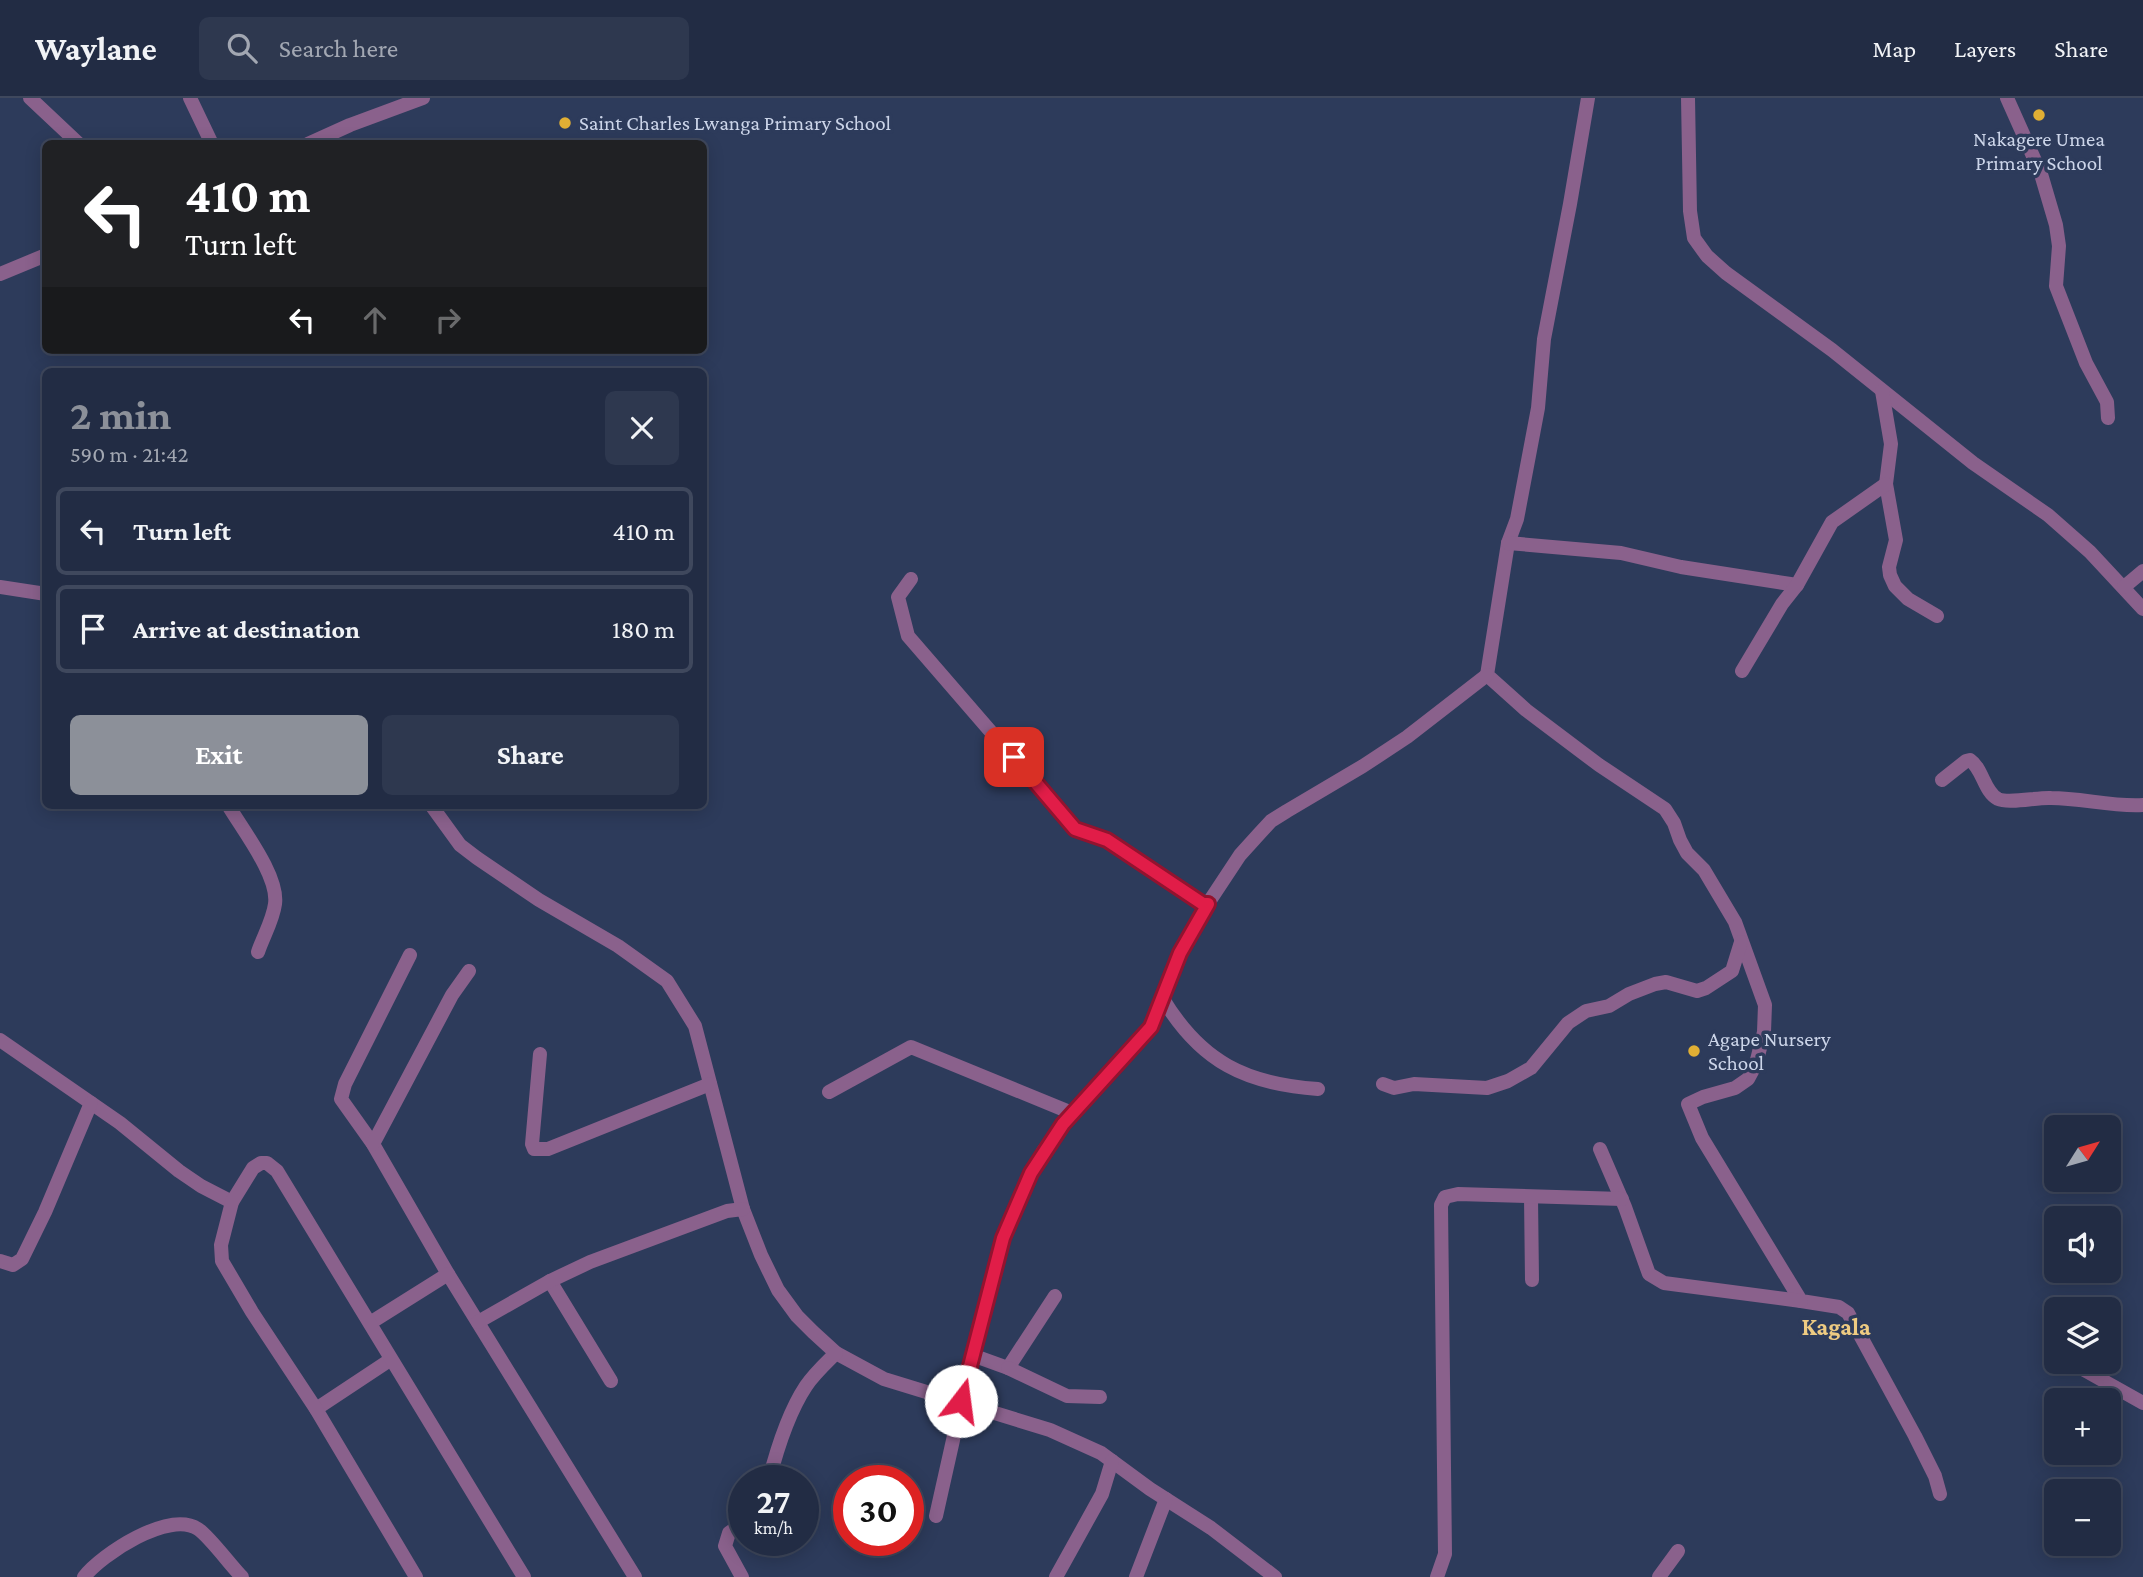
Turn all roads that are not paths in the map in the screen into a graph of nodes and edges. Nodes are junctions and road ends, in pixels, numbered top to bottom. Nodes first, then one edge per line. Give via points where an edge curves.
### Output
1 (30, 98) edge
2 (190, 98) edge
3 (423, 98) edge
4 (1588, 98) edge
5 (1688, 98) edge
6 (2007, 98) edge
7 (75, 140) edge
8 (210, 140) edge
9 (317, 140) edge
10 (42, 257) edge
11 (0, 274) edge
12 (1882, 391) junction
13 (2108, 418) dead end
14 (1886, 484) junction
15 (1508, 542) junction
16 (2143, 571) edge
17 (911, 579) dead end
18 (1797, 585) junction
19 (0, 587) edge
20 (2124, 587) junction
21 (42, 593) edge
22 (2143, 609) edge
23 (1937, 617) dead end
24 (1742, 671) dead end
25 (1488, 676) junction
26 (1942, 780) dead end
27 (2143, 805) edge
28 (231, 809) edge
29 (434, 809) edge
30 (1208, 904) junction
31 (1741, 942) junction
32 (258, 952) dead end
33 (410, 955) dead end
34 (469, 971) dead end
35 (1163, 999) junction
36 (0, 1040) edge
37 (540, 1054) dead end
38 (710, 1084) junction
39 (1383, 1084) dead end
40 (1318, 1089) dead end
41 (829, 1092) dead end
42 (91, 1103) junction
43 (1072, 1113) junction
44 (373, 1144) junction
45 (1600, 1149) dead end
46 (1531, 1197) junction
47 (1622, 1199) junction
48 (232, 1202) junction
49 (743, 1209) junction
50 (0, 1261) edge
51 (448, 1274) junction
52 (1532, 1280) dead end
53 (550, 1281) junction
54 (1055, 1296) dead end
55 (1801, 1301) junction
56 (478, 1322) junction
57 (370, 1323) junction
58 (836, 1353) junction
59 (972, 1355) junction
60 (390, 1360) junction
61 (1008, 1368) junction
62 (2091, 1374) edge
63 (611, 1381) dead end
64 (1100, 1397) dead end
65 (961, 1401) junction
66 (2143, 1403) edge
67 (316, 1409) junction
68 (1112, 1461) junction
69 (774, 1465) edge
70 (1940, 1494) dead end
71 (1166, 1499) junction
72 (936, 1516) dead end
73 (728, 1536) edge
74 (1678, 1551) dead end
75 (728, 1555) edge
76 (729, 1556) edge
77 (84, 1577) edge
78 (242, 1577) edge
79 (416, 1577) edge
80 (524, 1577) edge
81 (635, 1577) edge
82 (742, 1577) edge
83 (1056, 1577) edge
84 (1136, 1577) edge
85 (1275, 1577) edge
86 (1437, 1577) edge
87 (1659, 1577) edge

1 - 7 street
2 - 8 street
3 - 9 street
4 - 15 street via 1544,339 1538,408 1517,519
5 - 12 street via 1694,238 1726,273
6 - 13 street via 2041,174 2056,225 2056,286 2086,363 2107,402
10 - 11 street
12 - 14 street via 1891,444
12 - 20 street via 2048,515
14 - 18 street via 1832,522
14 - 23 street via 1895,540 1890,575 1908,599
15 - 18 street via 1621,553
15 - 25 street
16 - 20 street
17 - 30 street via 898,597 908,636 1075,829 1107,840
18 - 24 street
19 - 21 street
20 - 22 street
25 - 30 street via 1396,744 1272,821 1240,855
25 - 31 street via 1599,765 1665,809 1687,853 1722,897
26 - 27 street via 1970,760 1994,797 2002,800 2052,797
28 - 32 street via 275,888 275,905
29 - 38 street via 460,845 477,858 667,981 695,1026
30 - 35 street via 1180,953
31 - 39 street via 1732,971 1706,988 1697,991 1666,982 1655,984 1609,1006 1586,1011 1568,1023 1531,1068 1508,1081 1487,1088 1414,1084 1394,1088
31 - 55 street via 1765,1006 1756,1064 1748,1079 1735,1088 1688,1104 1702,1138
33 - 44 street via 341,1099
34 - 44 street
35 - 40 street via 1190,1037 1236,1071 1265,1082
35 - 43 street via 1151,1027
36 - 42 street
37 - 38 street via 534,1149 548,1149
38 - 49 street
41 - 43 street via 911,1047
42 - 48 street via 179,1171
42 - 50 street via 22,1259 13,1265
43 - 59 street via 1031,1173 1003,1238
44 - 51 street
45 - 47 street
46 - 47 street
46 - 52 street
46 - 86 street via 1458,1194 1445,1197 1441,1205 1445,1554
47 - 55 street via 1654,1279
48 - 57 street via 253,1168 267,1163 277,1171
48 - 67 street via 221,1245 222,1261
49 - 53 street via 689,1225
49 - 58 street via 778,1290 797,1316
51 - 56 street
51 - 57 street
53 - 56 street
53 - 63 street
54 - 61 street
55 - 70 street via 1839,1307 1848,1313 1915,1436
56 - 81 street
57 - 60 street
58 - 65 street via 884,1379
58 - 69 street via 799,1398
59 - 61 street
59 - 65 street
60 - 67 street
60 - 80 street
61 - 64 street via 1067,1396
62 - 66 street
65 - 68 street via 1050,1430
65 - 72 street
67 - 79 street
68 - 71 street
68 - 83 street via 1102,1494
71 - 84 street
71 - 85 street
73 - 75 street
74 - 87 street
76 - 82 street
77 - 78 street via 103,1558 137,1538 164,1525 187,1525 198,1529

